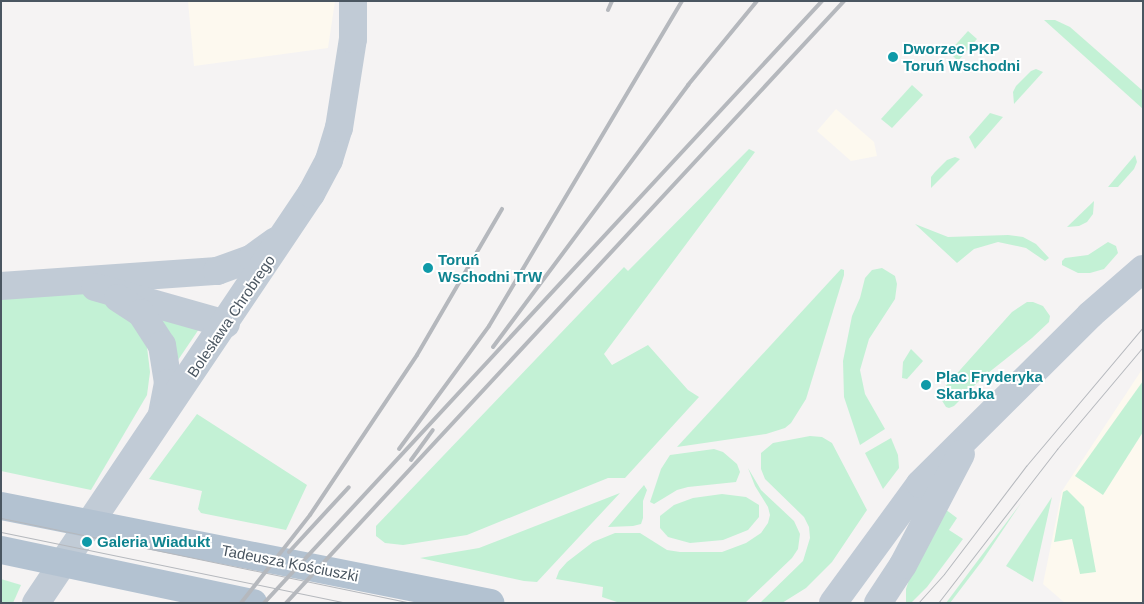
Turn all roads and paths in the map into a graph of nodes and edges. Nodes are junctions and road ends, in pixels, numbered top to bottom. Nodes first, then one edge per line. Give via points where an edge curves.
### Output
1 (354, 1) edge
2 (285, 235) junction
3 (1143, 269) edge
4 (179, 275) junction
5 (74, 282) junction
6 (1, 286) edge
7 (109, 291) junction
8 (226, 324) junction
9 (161, 420) junction
10 (970, 435) junction
11 (1, 498) edge
12 (1, 506) edge
13 (64, 518) junction
14 (1, 550) edge
15 (903, 565) junction
16 (852, 576) junction
17 (36, 603) edge
18 (253, 603) edge
19 (490, 603) edge
20 (822, 603) edge
21 (833, 603) edge
22 (878, 603) edge
23 (895, 603) edge

1 - 2 street, Bolesława Chrobrego via 353,39 339,128 329,160
2 - 4 street via 252,258 217,271
2 - 8 street, Bolesława Chrobrego
3 - 10 street via 1090,315
4 - 5 street
4 - 8 street
5 - 6 street
5 - 7 street
7 - 8 street
7 - 9 street via 141,313 162,345 168,383
8 - 9 street, Bolesława Chrobrego
9 - 17 street, Bolesława Chrobrego
10 - 15 street
10 - 16 street via 920,484
11 - 13 main road
12 - 13 main road, Tadeusza Kościuszki
13 - 19 main road, Tadeusza Kościuszki
14 - 18 main road
15 - 22 street
15 - 23 street
16 - 20 street
16 - 21 street

